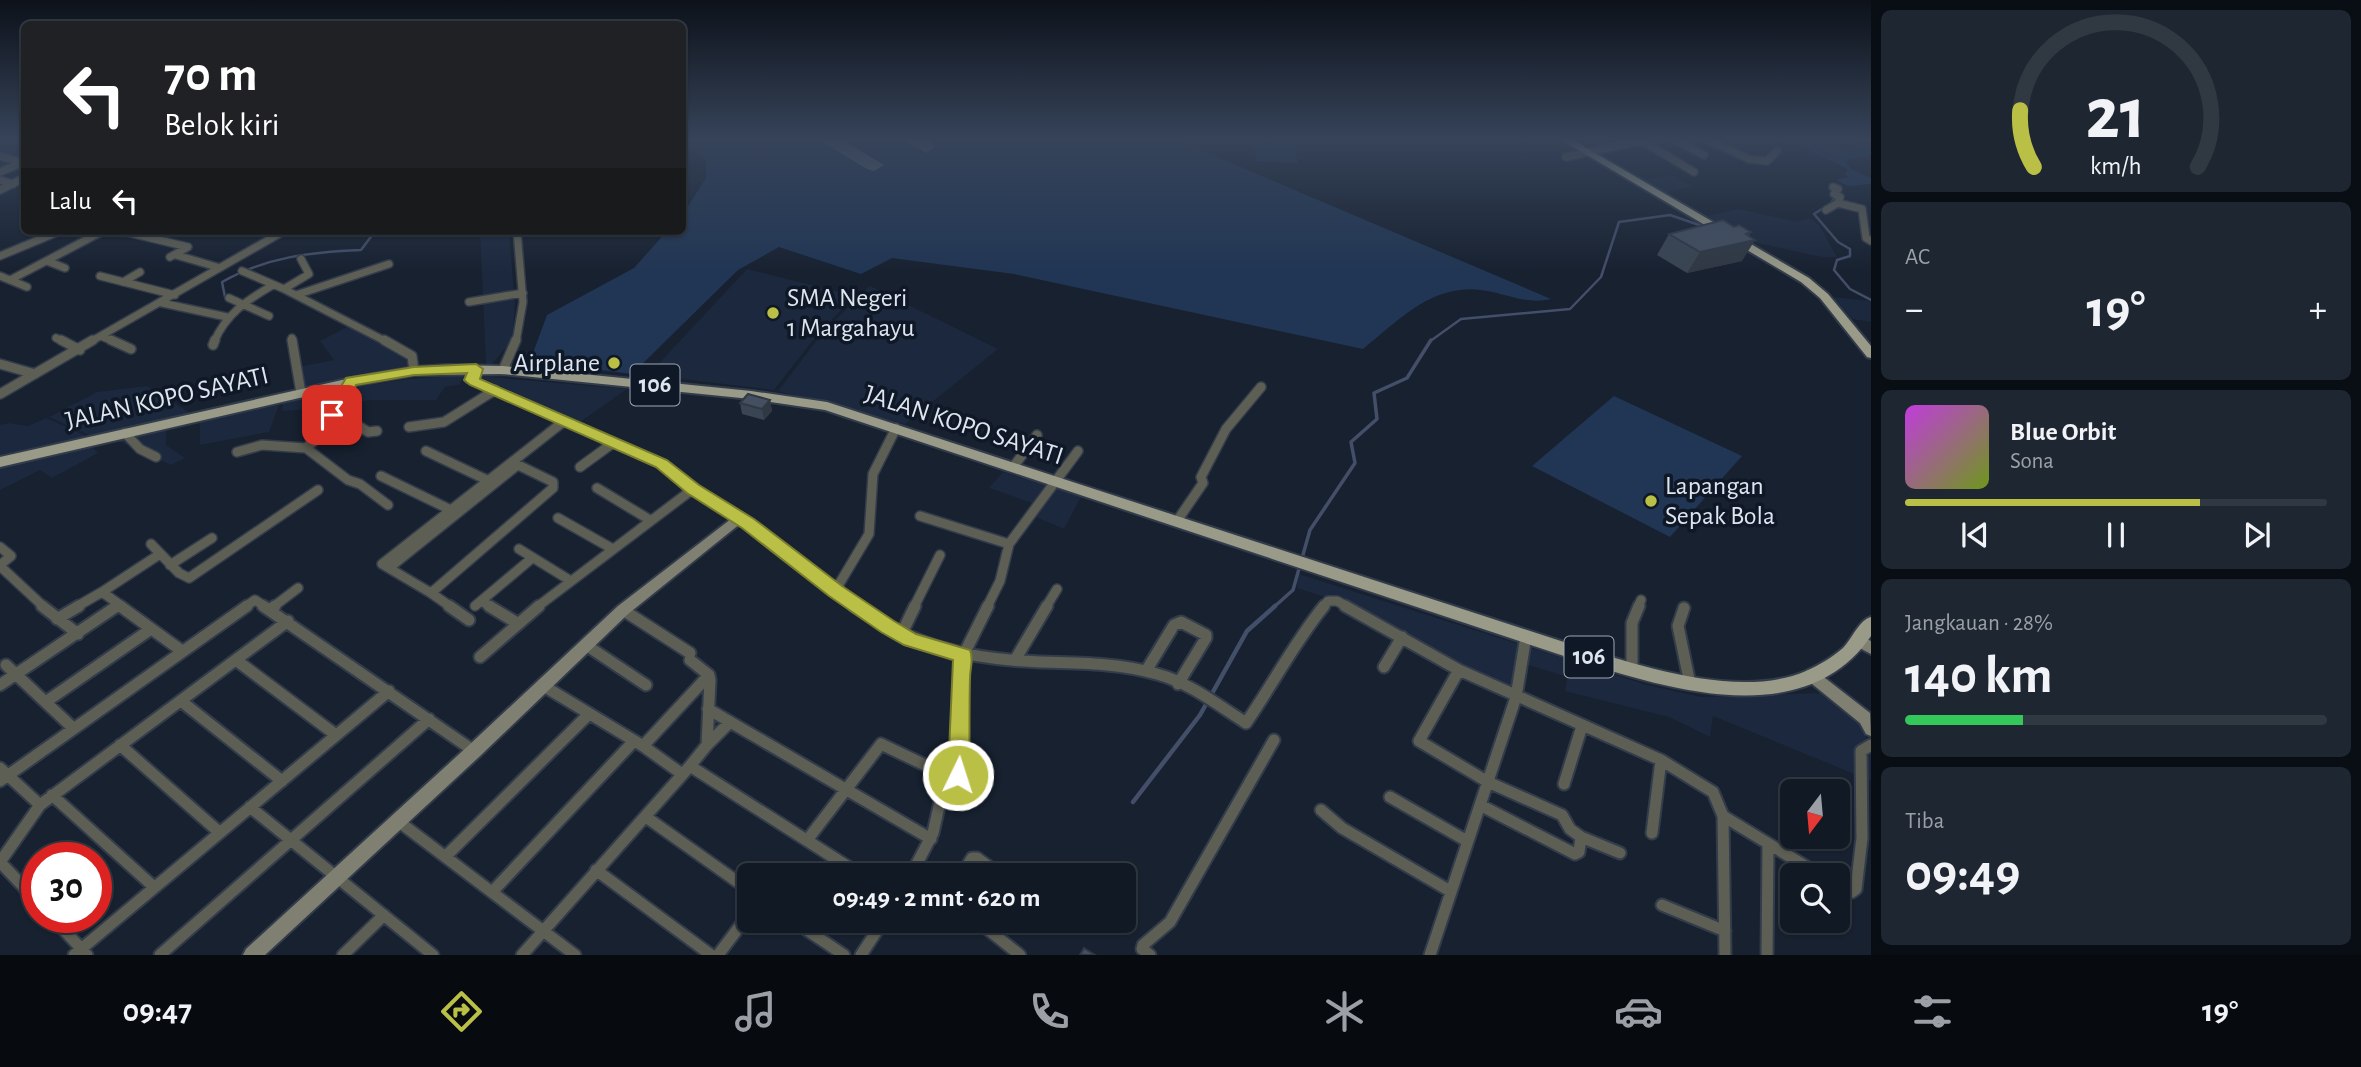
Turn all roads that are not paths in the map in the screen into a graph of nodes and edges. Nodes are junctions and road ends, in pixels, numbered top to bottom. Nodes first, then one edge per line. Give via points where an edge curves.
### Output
1 (13, 184) edge
2 (1637, 184) edge
3 (0, 190) edge
4 (1826, 210) dead end
5 (50, 235) edge
6 (96, 235) edge
7 (138, 235) edge
8 (277, 235) edge
9 (517, 235) edge
10 (1871, 241) edge
11 (0, 256) edge
12 (301, 259) dead end
13 (47, 261) junction
14 (389, 264) dead end
15 (217, 267) junction
16 (65, 268) dead end
17 (242, 271) dead end
18 (140, 272) dead end
19 (0, 276) edge
20 (100, 276) dead end
21 (10, 280) junction
22 (123, 282) junction
23 (272, 285) junction
24 (27, 287) dead end
25 (284, 289) junction
26 (523, 293) junction
27 (175, 295) junction
28 (296, 295) junction
29 (229, 298) dead end
30 (469, 302) dead end
31 (162, 303) junction
32 (242, 303) junction
33 (269, 316) dead end
34 (227, 317) junction
35 (103, 337) junction
36 (56, 338) dead end
37 (292, 338) dead end
38 (214, 345) dead end
39 (131, 349) dead end
40 (80, 350) junction
41 (1871, 354) edge
42 (0, 364) edge
43 (476, 369) junction
44 (503, 370) junction
45 (414, 371) junction
46 (35, 374) junction
47 (351, 382) junction
48 (1261, 387) dead end
49 (495, 390) junction
50 (301, 393) junction
51 (0, 394) edge
52 (330, 419) junction
53 (566, 423) junction
54 (410, 427) dead end
55 (896, 428) junction
56 (377, 431) dead end
57 (125, 433) junction
58 (1037, 435) dead end
59 (613, 443) junction
60 (306, 448) junction
61 (426, 451) dead end
62 (1078, 451) dead end
63 (237, 452) dead end
64 (156, 457) dead end
65 (0, 462) edge
66 (515, 463) junction
67 (1014, 466) junction
68 (580, 467) dead end
69 (381, 476) dead end
70 (487, 480) junction
71 (1057, 481) junction
72 (597, 488) dead end
73 (693, 489) junction
74 (318, 490) dead end
75 (388, 505) dead end
76 (453, 512) junction
77 (920, 516) dead end
78 (558, 518) dead end
79 (740, 519) junction
80 (650, 520) junction
81 (1177, 521) junction
82 (212, 538) dead end
83 (151, 544) dead end
84 (1009, 544) junction
85 (0, 547) edge
86 (611, 548) junction
87 (519, 549) dead end
88 (160, 554) junction
89 (940, 555) dead end
90 (531, 559) junction
91 (170, 565) junction
92 (0, 566) edge
93 (570, 581) junction
94 (298, 588) dead end
95 (1057, 589) dead end
96 (835, 591) junction
97 (102, 592) junction
98 (431, 593) junction
99 (1641, 600) dead end
100 (118, 605) junction
101 (1684, 608) dead end
102 (271, 609) junction
103 (624, 610) junction
104 (57, 619) junction
105 (469, 620) dead end
106 (288, 621) junction
107 (517, 623) junction
108 (151, 629) junction
109 (78, 634) junction
110 (901, 635) junction
111 (1526, 636) junction
112 (1402, 637) junction
113 (1867, 638) edge
114 (586, 645) junction
115 (182, 651) junction
116 (963, 656) junction
117 (480, 657) dead end
118 (236, 660) junction
119 (1016, 660) junction
120 (6, 665) dead end
121 (1384, 667) dead end
122 (1459, 670) junction
123 (1632, 670) junction
124 (1146, 671) junction
125 (16, 673) junction
126 (709, 675) junction
127 (1811, 676) junction
128 (1178, 684) junction
129 (1690, 684) junction
130 (0, 685) edge
131 (542, 685) junction
132 (646, 685) dead end
133 (389, 691) junction
134 (1516, 697) junction
135 (47, 701) junction
136 (181, 701) junction
137 (708, 709) junction
138 (589, 714) junction
139 (429, 719) junction
140 (730, 722) junction
141 (1582, 726) junction
142 (72, 728) junction
143 (1871, 729) edge
144 (336, 735) junction
145 (1274, 740) dead end
146 (638, 744) junction
147 (120, 745) junction
148 (707, 745) junction
149 (1871, 745) edge
150 (474, 751) junction
151 (1661, 760) junction
152 (686, 770) junction
153 (2, 774) edge
154 (950, 777) junction
155 (282, 781) junction
156 (1488, 782) junction
157 (1564, 784) dead end
158 (847, 788) junction
159 (52, 795) junction
160 (1390, 797) dead end
161 (40, 805) junction
162 (1482, 806) junction
163 (250, 807) junction
164 (1321, 810) dead end
165 (1723, 816) junction
166 (646, 817) junction
167 (398, 821) junction
168 (219, 832) junction
169 (1652, 833) dead end
170 (1581, 837) junction
171 (808, 839) junction
172 (931, 839) junction
173 (1467, 841) junction
174 (290, 842) junction
175 (1768, 846) junction
176 (1620, 853) dead end
177 (446, 856) junction
178 (0, 862) edge
179 (843, 863) edge
180 (918, 863) edge
181 (969, 863) edge
182 (983, 863) edge
183 (1798, 863) edge
184 (596, 870) junction
185 (337, 878) junction
186 (737, 881) edge
187 (21, 884) edge
188 (154, 887) junction
189 (493, 891) junction
190 (1450, 891) junction
191 (1850, 891) edge
192 (1662, 905) dead end
193 (384, 915) junction
194 (737, 930) edge
195 (543, 931) junction
196 (1725, 931) junction
197 (65, 933) edge
198 (811, 933) edge
199 (876, 933) edge
200 (992, 933) edge
201 (81, 953) edge
202 (160, 955) edge
203 (252, 955) edge
204 (343, 955) edge
205 (433, 955) edge
206 (522, 955) edge
207 (575, 955) edge
208 (711, 955) edge
209 (718, 955) edge
210 (844, 955) edge
211 (862, 955) edge
212 (1020, 955) edge
213 (1150, 955) edge
214 (1430, 955) edge
215 (1725, 955) edge
216 (1767, 955) edge

1 - 3 street
2 - 41 main road via 1805,280
4 - 10 street via 1836,195 1863,209
5 - 11 street
6 - 13 street
7 - 15 street via 188,247 173,256
8 - 15 street
9 - 26 street
12 - 25 street via 309,274
13 - 16 street
13 - 21 street
14 - 28 street
15 - 27 street
17 - 23 street
18 - 22 street
19 - 21 street
20 - 22 street
21 - 24 street
22 - 27 street
23 - 25 street
23 - 32 street
25 - 28 street
26 - 30 street
26 - 44 street via 519,338
27 - 31 street
28 - 45 street via 408,353
29 - 32 street
31 - 34 street
31 - 35 street
32 - 33 street
32 - 34 street
34 - 38 street
35 - 39 street
35 - 40 street
36 - 40 street
37 - 50 street
40 - 46 street
42 - 46 street
43 - 44 main road, JALAN KOPO SAYATI / 106
43 - 45 main road, JALAN KOPO SAYATI / 106
43 - 49 street via 471,380
44 - 55 main road, JALAN KOPO SAYATI / 106 via 801,401
45 - 47 main road, JALAN KOPO SAYATI / 106
46 - 51 street
47 - 50 main road, JALAN KOPO SAYATI / 106
47 - 52 street
48 - 81 street via 1222,432 1201,477 1203,483
49 - 53 street
49 - 54 street via 447,422 429,428
50 - 57 main road, JALAN KOPO SAYATI / 106
52 - 56 street
52 - 60 street
53 - 59 street
53 - 66 street
55 - 67 main road, JALAN KOPO SAYATI / 106
55 - 96 street via 875,467 869,534
57 - 64 street
57 - 65 main road, JALAN KOPO SAYATI / 106
58 - 67 street
59 - 68 street
59 - 73 street via 662,464
60 - 63 street via 262,445
60 - 75 street
61 - 70 street
62 - 71 street
66 - 70 street
66 - 76 street
66 - 98 street via 553,482 553,488
67 - 71 main road, JALAN KOPO SAYATI / 106
69 - 76 street
70 - 76 street
71 - 81 main road, JALAN KOPO SAYATI / 106
71 - 84 street
72 - 80 street
73 - 79 street
73 - 80 street
74 - 91 street via 190,577
76 - 98 street via 385,566
77 - 84 street
78 - 86 street
79 - 96 street
79 - 103 street
80 - 86 street
81 - 111 main road, JALAN KOPO SAYATI / 106
82 - 91 street
83 - 88 street
84 - 116 street via 1000,581
85 - 92 street via 11,556
86 - 93 street
87 - 90 street
88 - 91 street
88 - 97 street
89 - 110 street
90 - 93 street
90 - 107 street via 478,603
92 - 104 street
93 - 107 street
94 - 102 street
95 - 119 street
96 - 110 street
97 - 100 street
97 - 104 street
98 - 105 street
99 - 123 street via 1632,623
100 - 108 street
100 - 109 street
101 - 129 street via 1678,626
102 - 106 street
102 - 115 street via 254,600
103 - 114 street
103 - 126 street
104 - 109 street
106 - 118 street
106 - 133 street
107 - 117 street
108 - 115 street
108 - 135 street
109 - 125 street
110 - 116 street
111 - 123 main road, JALAN KOPO SAYATI / 106
111 - 134 street
112 - 121 street
112 - 122 street
112 - 128 street via 1331,600 1299,637 1249,722
113 - 127 main road, JALAN KOPO SAYATI / 106
114 - 131 street
114 - 132 street
115 - 142 street
116 - 119 street
116 - 154 street via 958,775
118 - 136 street
118 - 144 street
119 - 124 street
120 - 125 street
122 - 134 street
122 - 156 street via 1419,741
123 - 129 main road, JALAN KOPO SAYATI / 106
124 - 128 street
124 - 128 street via 1174,625 1181,622 1206,635
125 - 130 street
125 - 135 street
126 - 137 street
126 - 146 street
127 - 129 main road, JALAN KOPO SAYATI / 106 via 1751,688
127 - 143 street via 1865,718
131 - 138 street
131 - 150 street
133 - 139 street
133 - 144 street
134 - 141 street
134 - 156 street
135 - 142 street
136 - 147 street
136 - 155 street
137 - 140 street
137 - 148 street
138 - 146 street
138 - 177 street
139 - 150 street
139 - 174 street
140 - 148 street
140 - 158 street
141 - 151 street
141 - 157 street
142 - 153 street
144 - 155 street
145 - 213 street via 1170,922 1143,945
146 - 152 street
146 - 189 street
147 - 159 street
147 - 168 street
148 - 152 street
149 - 191 street via 1861,751 1862,838 1856,890
150 - 167 street
151 - 165 street via 1713,792
151 - 169 street
152 - 166 street
152 - 171 street
153 - 161 street
154 - 158 street via 881,744
154 - 172 street
155 - 163 street
156 - 162 street
156 - 170 street via 1562,815
158 - 171 street
158 - 172 street
159 - 161 street
159 - 188 street
160 - 173 street
161 - 178 street
162 - 170 street via 1575,854
162 - 173 street
163 - 168 street
163 - 174 street
164 - 190 street via 1342,828
165 - 175 street
165 - 196 street
166 - 184 street
166 - 186 street
167 - 177 street
167 - 185 street
168 - 188 street
170 - 176 street
171 - 179 street
172 - 180 street
173 - 190 street
174 - 185 street
174 - 202 street
175 - 183 street
175 - 216 street
177 - 189 street
178 - 187 street
181 - 182 street via 972,858
184 - 195 street
184 - 208 street
185 - 193 street
185 - 203 street
188 - 201 street
189 - 195 street
190 - 214 street
192 - 196 street
193 - 204 street
193 - 205 street
194 - 209 street
195 - 206 street
195 - 207 street
196 - 215 street
197 - 201 street
198 - 210 street
199 - 211 street
200 - 212 street

